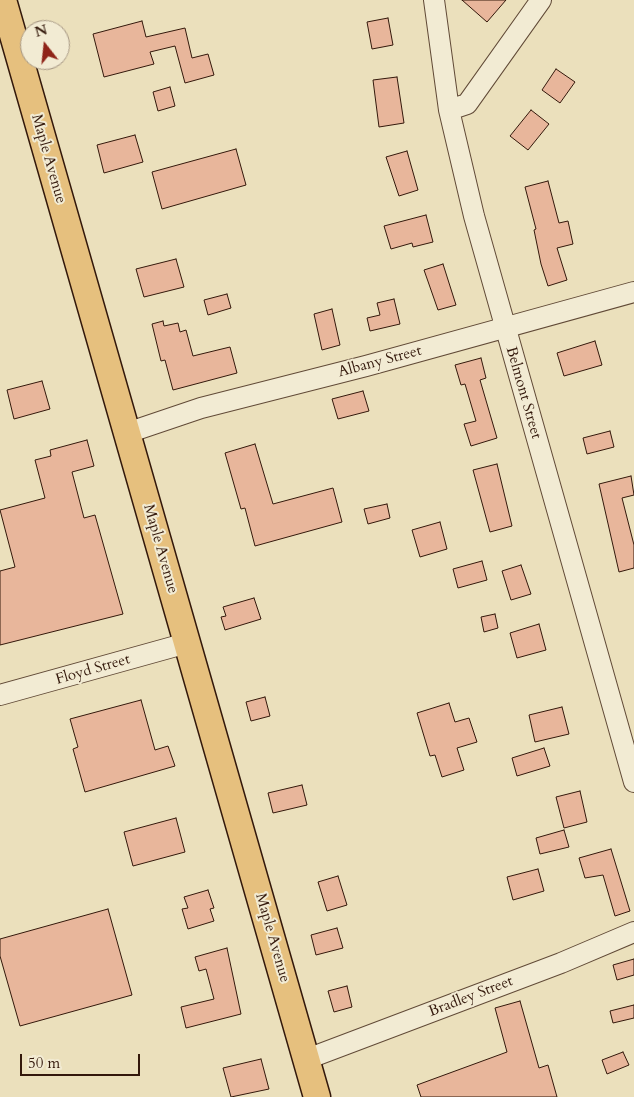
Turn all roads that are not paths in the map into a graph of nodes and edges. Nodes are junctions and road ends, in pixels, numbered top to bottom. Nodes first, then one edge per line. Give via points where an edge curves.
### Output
1 (3, 0) edge
2 (434, 0) edge
3 (541, 0) edge
4 (448, 110) junction
5 (634, 292) edge
6 (505, 329) junction
7 (127, 433) junction
8 (186, 643) junction
9 (0, 696) edge
10 (634, 782) edge
11 (634, 932) edge
12 (307, 1059) junction
13 (317, 1097) edge

1 - 7 main road, Maple Avenue
2 - 4 street, Belmont Street
3 - 4 street via 467,104
4 - 6 street, Belmont Street
5 - 6 street, Albany Street
6 - 7 street, Albany Street via 201,408
6 - 10 street, Belmont Street
7 - 8 main road, Maple Avenue
8 - 9 street, Floyd Street
8 - 12 main road, Maple Avenue
11 - 12 street, Bradley Street
12 - 13 main road, Maple Avenue

